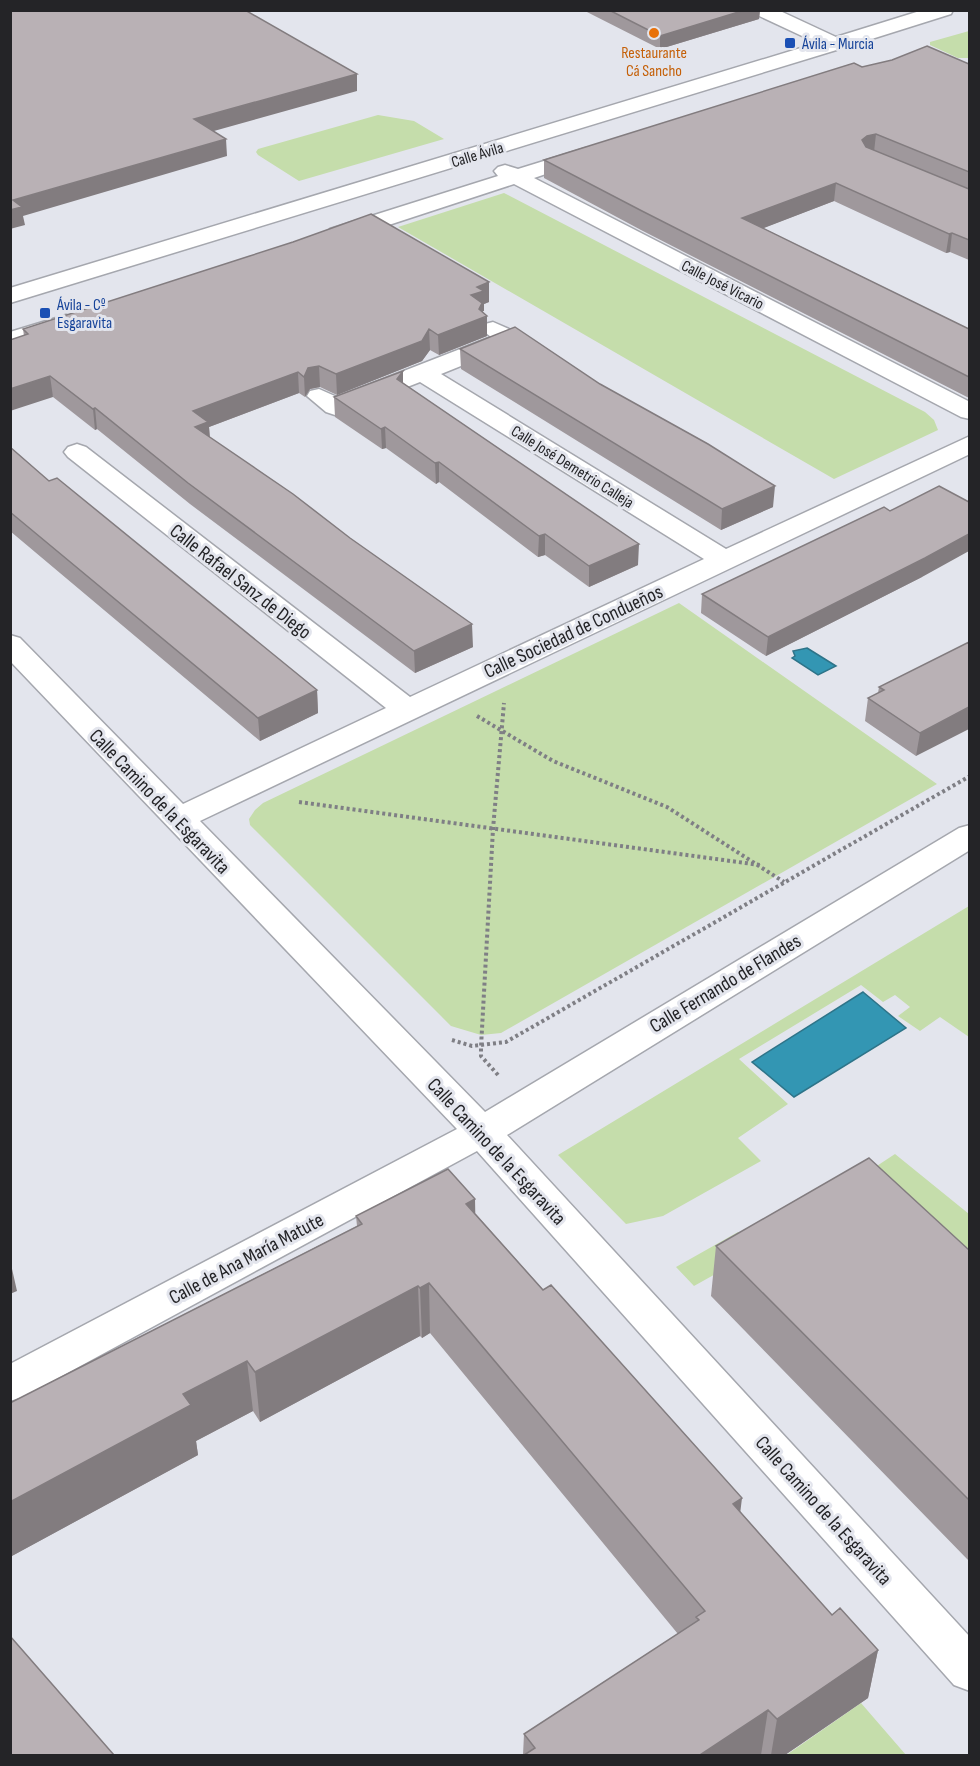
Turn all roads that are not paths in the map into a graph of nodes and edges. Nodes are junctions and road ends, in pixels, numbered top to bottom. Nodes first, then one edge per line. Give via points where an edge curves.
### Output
1 (762, 10) edge
2 (944, 10) edge
3 (836, 44) junction
4 (606, 148) edge
5 (477, 154) junction
6 (515, 176) junction
7 (313, 241) edge
8 (10, 296) edge
9 (89, 314) edge
10 (494, 329) dead end
11 (10, 340) edge
12 (422, 373) junction
13 (319, 396) dead end
14 (969, 412) edge
15 (969, 444) edge
16 (77, 452) dead end
17 (724, 560) junction
18 (10, 644) edge
19 (405, 709) junction
20 (177, 819) junction
21 (969, 835) edge
22 (482, 1132) junction
23 (10, 1384) edge
24 (969, 1670) edge

1 - 3 street
2 - 3 street, Calle Ávila
3 - 5 street, Calle Ávila
4 - 6 street, Calle Ávila
5 - 6 street, Calle José Vicario
5 - 8 street, Calle Ávila
6 - 7 street, Calle Ávila
6 - 14 street, Calle José Vicario
9 - 11 street
10 - 12 street via 510,338
12 - 13 street via 335,406
12 - 17 street, Calle José Demetrio Calleja
15 - 17 street, Calle Sociedad de Condueños
16 - 19 street, Calle Rafael Sanz de Diego
17 - 19 street, Calle Sociedad de Condueños
18 - 20 street, Calle Camino de la Esgaravita
19 - 20 street, Calle Sociedad de Condueños
20 - 22 street, Calle Camino de la Esgaravita
21 - 22 street, Calle Fernando de Flandes
22 - 23 street, Calle de Ana María Matute
22 - 24 street, Calle Camino de la Esgaravita

